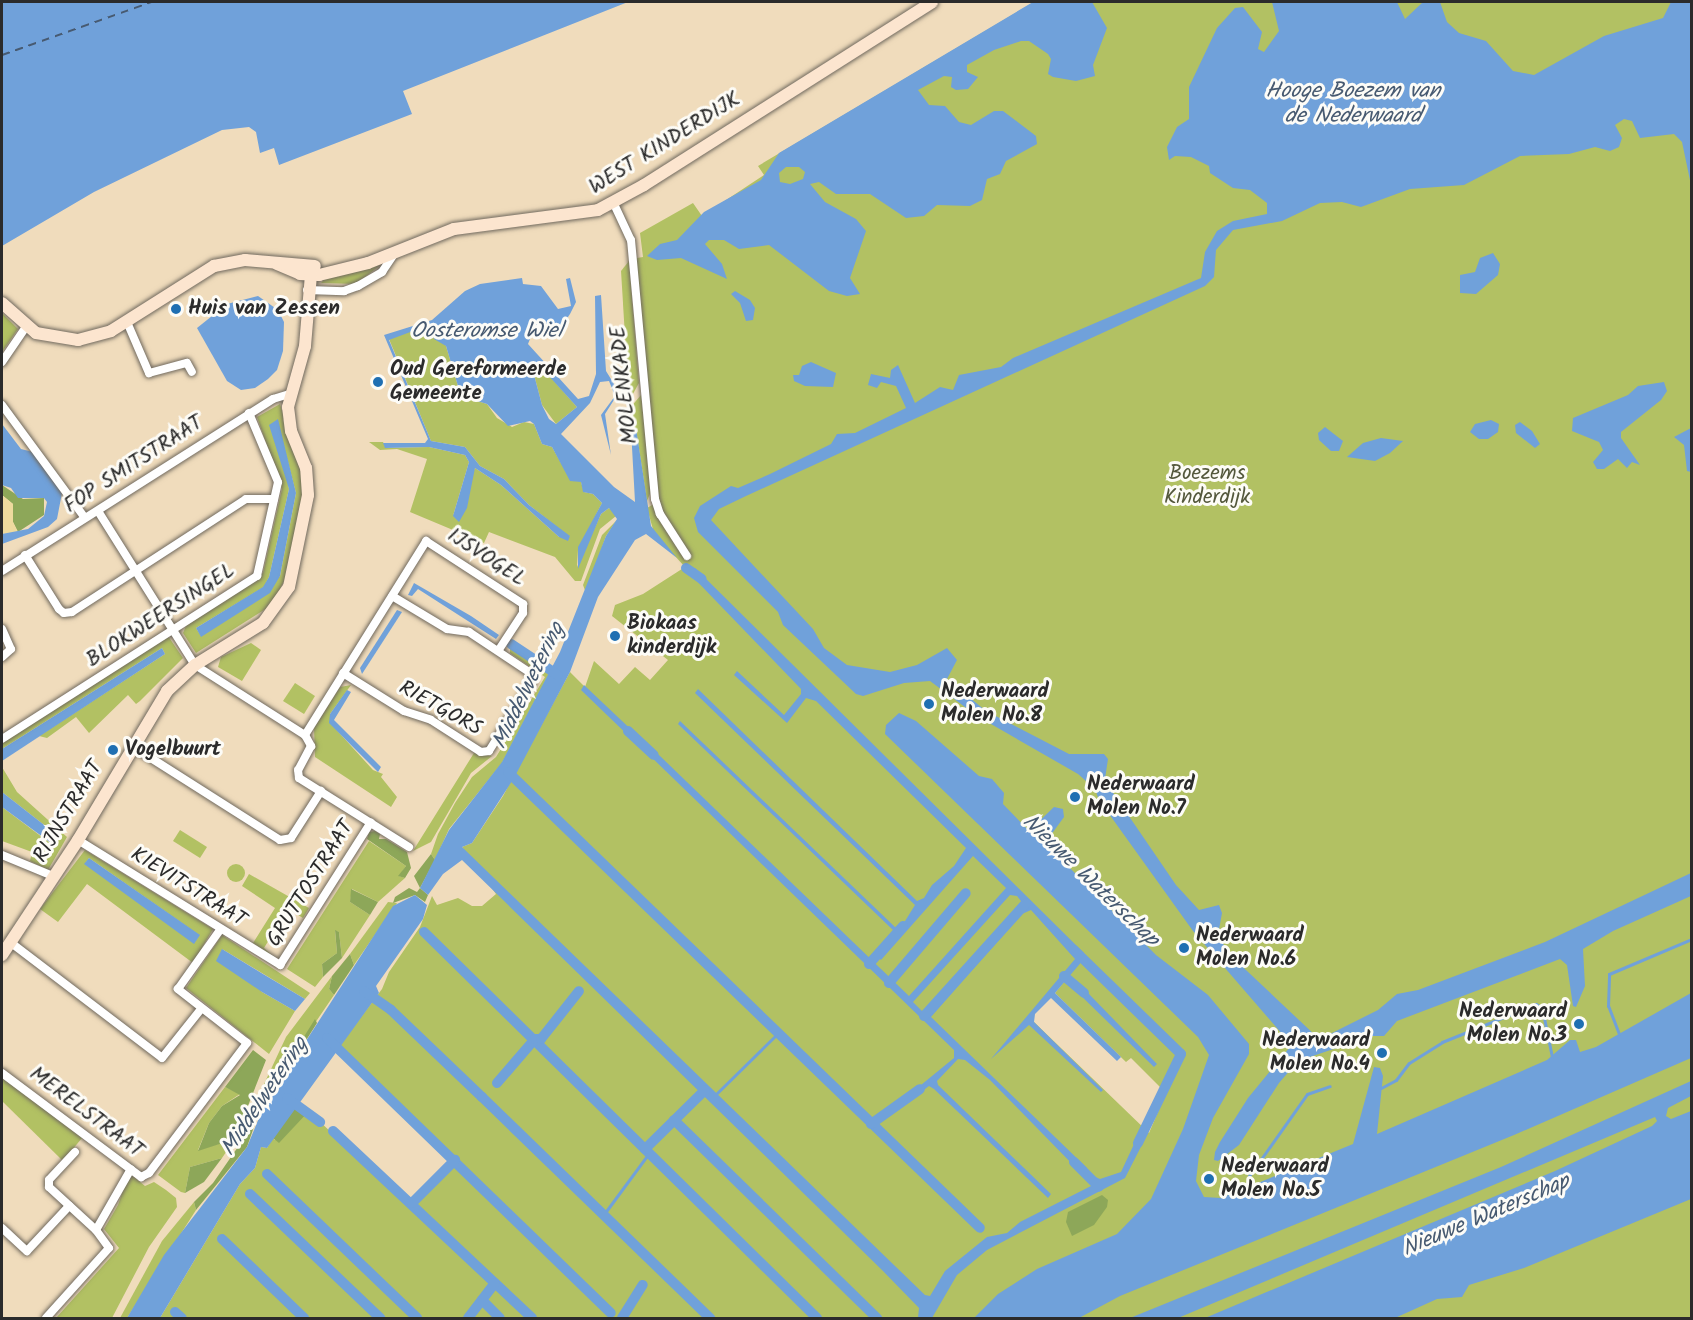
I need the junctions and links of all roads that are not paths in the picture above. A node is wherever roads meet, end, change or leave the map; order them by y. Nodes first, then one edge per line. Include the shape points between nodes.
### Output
1 (932, 2) edge
2 (614, 204) junction
3 (394, 254) junction
4 (308, 268) junction
5 (307, 290) junction
6 (2, 303) edge
7 (127, 322) junction
8 (26, 327) junction
9 (2, 362) edge
10 (192, 372) dead end
11 (289, 394) junction
12 (2, 405) edge
13 (249, 413) junction
14 (274, 499) junction
15 (98, 511) junction
16 (85, 518) junction
17 (25, 555) junction
18 (687, 556) dead end
19 (2, 571) edge
20 (137, 571) junction
21 (392, 596) junction
22 (2, 629) edge
23 (174, 630) junction
24 (498, 651) junction
25 (2, 657) edge
26 (195, 665) junction
27 (343, 673) junction
28 (305, 735) junction
29 (2, 739) edge
30 (132, 746) junction
31 (321, 791) junction
32 (371, 822) junction
33 (78, 840) junction
34 (409, 848) dead end
35 (2, 855) edge
36 (53, 876) junction
37 (220, 930) junction
38 (10, 942) junction
39 (2, 955) edge
40 (280, 965) joint
41 (201, 1009) junction
42 (2, 1073) edge
43 (75, 1152) dead end
44 (130, 1169) junction
45 (69, 1206) junction
46 (2, 1228) edge
47 (96, 1230) junction
48 (46, 1318) edge

1 - 2 street, WEST KINDERDIJK
2 - 3 street, WEST KINDERDIJK via 576,216 454,229
2 - 18 street, MOLENKADE via 631,240 656,499 660,514
3 - 4 street, WEST KINDERDIJK via 337,269
3 - 5 street, WEST KINDERDIJK via 382,272 358,286 344,291
4 - 5 street
4 - 7 street, WEST KINDERDIJK via 245,260 214,266
5 - 11 street via 304,346
6 - 8 street, WEST KINDERDIJK
7 - 8 street, WEST KINDERDIJK via 98,336 71,340 48,338
7 - 10 street via 149,373 187,363
8 - 9 street
11 - 13 street, FOP SMITSTRAAT
11 - 26 street, RIJNSTRAAT via 291,431 308,482 294,573 282,601 263,623
12 - 16 street
13 - 14 street, BLOKWEERSINGEL via 278,482
13 - 15 street, FOP SMITSTRAAT
14 - 20 street via 246,499
14 - 23 street, BLOKWEERSINGEL via 256,576
15 - 16 street, FOP SMITSTRAAT
15 - 20 street
16 - 17 street, FOP SMITSTRAAT
17 - 19 street, FOP SMITSTRAAT
17 - 20 street via 64,613
20 - 23 street
21 - 24 street, RIETGORS via 447,630 469,632
21 - 24 street, IJSVOGEL via 426,541 523,604 523,613
21 - 27 street
22 - 25 street via 11,649
23 - 26 street
23 - 29 street, BLOKWEERSINGEL
24 - 27 street, RIETGORS via 534,678 485,753 431,720 404,711
26 - 28 street
26 - 30 street, RIJNSTRAAT via 167,691
27 - 28 street
28 - 31 street via 310,750 297,774
30 - 31 street via 280,840 291,837
30 - 33 street, RIJNSTRAAT
31 - 32 street
32 - 34 street
32 - 40 street, GRUTTOSTRAAT
33 - 36 street, RIJNSTRAAT
33 - 37 street, KIEVITSTRAAT
35 - 36 street
36 - 38 street, RIJNSTRAAT
37 - 40 street, KIEVITSTRAAT
37 - 41 street via 178,989
38 - 39 street, RIJNSTRAAT
38 - 41 street via 162,1058
41 - 44 street, MERELSTRAAT via 248,1043 149,1173 141,1177
42 - 44 street, MERELSTRAAT
43 - 45 street via 49,1180 49,1187
44 - 47 street
45 - 46 street via 27,1251
45 - 47 street
47 - 48 street via 109,1248

